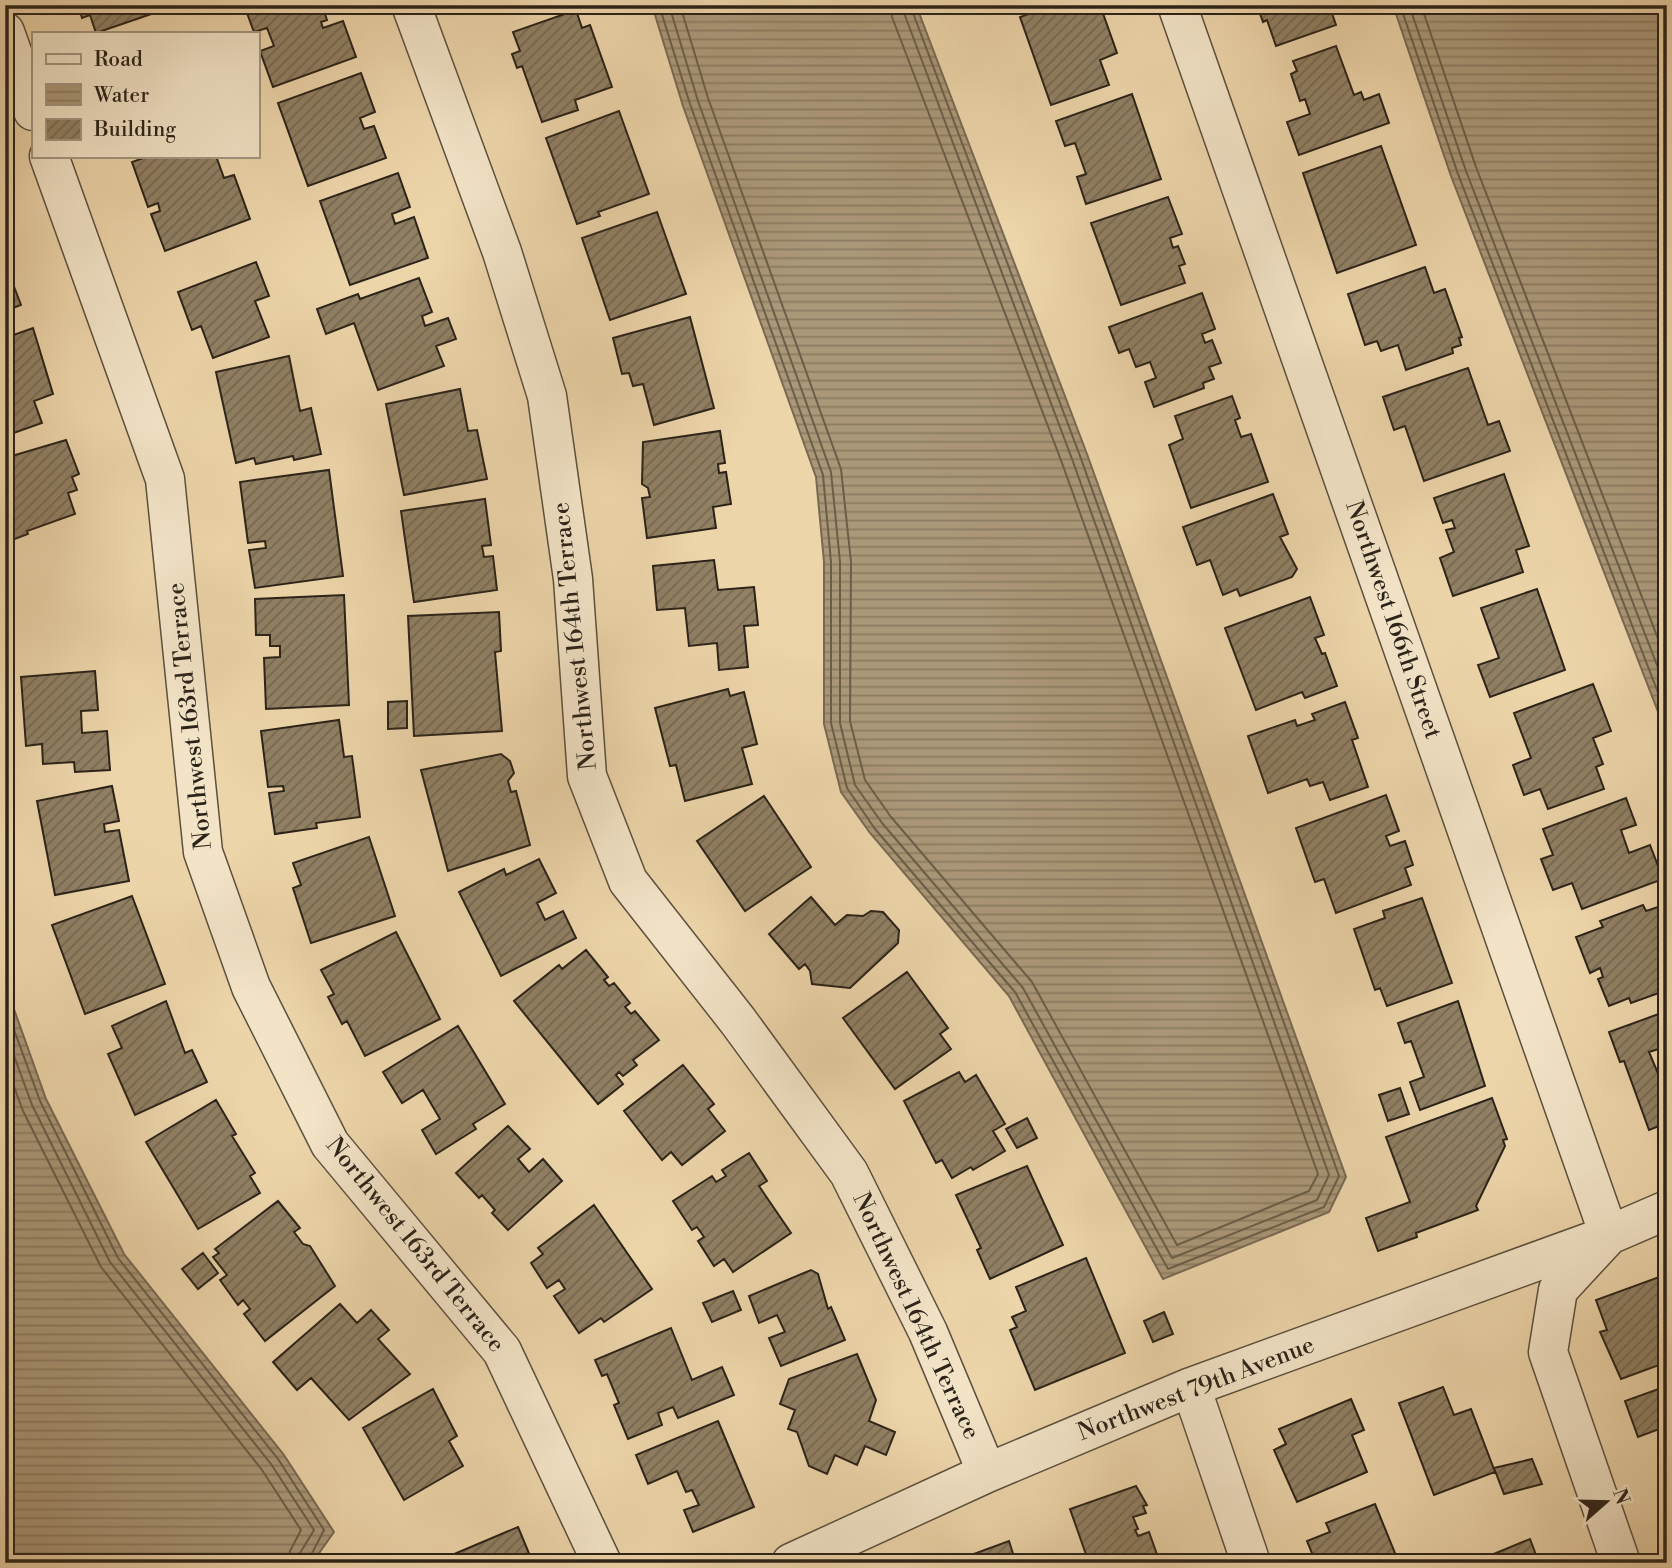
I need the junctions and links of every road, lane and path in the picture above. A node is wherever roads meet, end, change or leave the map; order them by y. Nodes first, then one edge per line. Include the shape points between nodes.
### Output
1 (411, 5) edge
2 (1177, 5) edge
3 (5, 32) edge
4 (32, 108) edge
5 (50, 158) edge
6 (1667, 1210) edge
7 (1609, 1235) junction
8 (1191, 1387) junction
9 (987, 1473) junction
10 (602, 1563) edge
11 (791, 1563) edge
12 (1251, 1563) edge
13 (1621, 1563) edge

1 - 9 street, Northwest 164th Terrace via 502,253 547,396 573,579 587,776 628,881 849,1173 929,1332
2 - 7 street, Northwest 166th Street
3 - 4 street
5 - 10 street, Northwest 163rd Terrace via 165,480 203,852 251,987 330,1144 502,1351
6 - 7 street, Northwest 79th Avenue
7 - 8 street, Northwest 79th Avenue
7 - 13 street, Northwest 79th Avenue via 1558,1290 1548,1352
8 - 9 street, Northwest 79th Avenue
8 - 12 street
9 - 11 street, Northwest 79th Avenue

